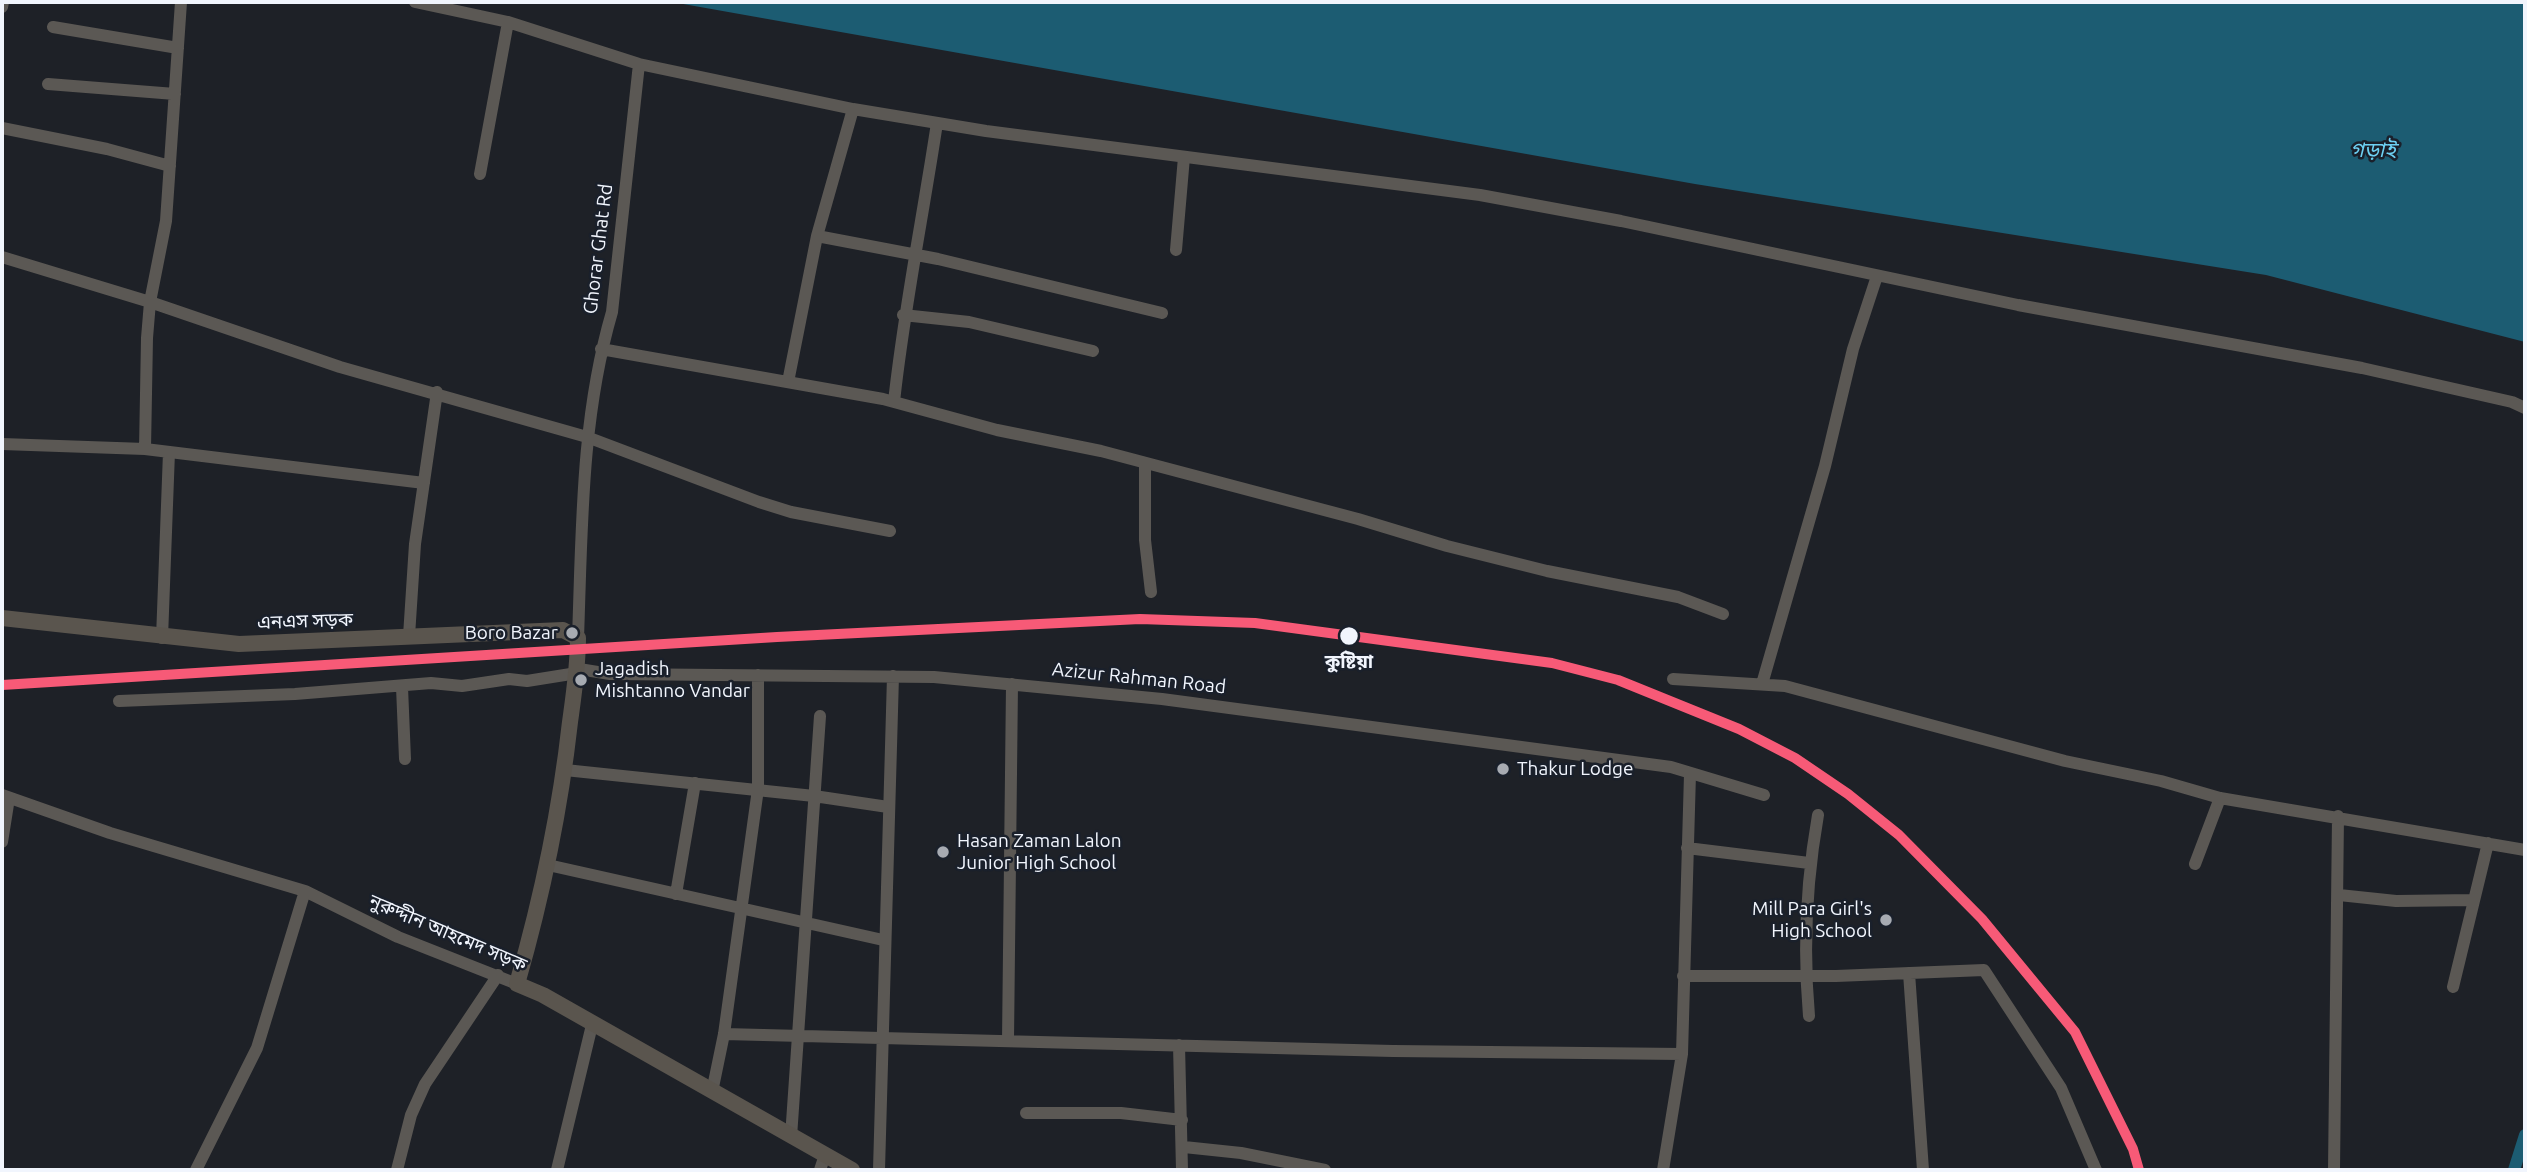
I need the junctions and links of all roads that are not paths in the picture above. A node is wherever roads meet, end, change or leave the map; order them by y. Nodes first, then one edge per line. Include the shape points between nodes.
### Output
1 (3, 2) edge
2 (181, 2) edge
3 (415, 2) edge
4 (2, 7) edge
5 (508, 22) junction
6 (53, 27) dead end
7 (178, 48) junction
8 (639, 64) junction
9 (48, 84) dead end
10 (175, 94) junction
11 (853, 109) junction
12 (937, 123) junction
13 (2, 128) edge
14 (1184, 157) junction
15 (170, 166) junction
16 (480, 174) dead end
17 (817, 236) junction
18 (1176, 250) dead end
19 (917, 255) junction
20 (2, 257) edge
21 (1877, 276) junction
22 (150, 302) junction
23 (1162, 313) dead end
24 (903, 316) junction
25 (601, 349) junction
26 (1093, 351) dead end
27 (788, 383) junction
28 (437, 392) junction
29 (894, 402) junction
30 (2525, 408) edge
31 (587, 437) junction
32 (2, 444) edge
33 (145, 449) junction
34 (169, 452) junction
35 (1145, 464) junction
36 (424, 483) junction
37 (890, 531) dead end
38 (1152, 592) dead end
39 (1723, 614) dead end
40 (2, 618) edge
41 (409, 636) junction
42 (162, 638) junction
43 (578, 638) junction
44 (578, 671) junction
45 (758, 675) junction
46 (893, 676) junction
47 (1673, 680) dead end
48 (1012, 684) junction
49 (1762, 684) junction
50 (402, 687) junction
51 (118, 701) dead end
52 (820, 716) dead end
53 (405, 759) dead end
54 (565, 770) junction
55 (1690, 774) junction
56 (695, 783) junction
57 (758, 789) junction
58 (1764, 795) dead end
59 (814, 796) junction
60 (5, 797) edge
61 (2220, 798) junction
62 (888, 807) junction
63 (1818, 815) dead end
64 (2338, 816) junction
65 (2, 842) edge
66 (2488, 843) junction
67 (1687, 848) junction
68 (2525, 850) edge
69 (1809, 863) junction
70 (2195, 864) dead end
71 (548, 865) junction
72 (305, 891) junction
73 (676, 894) junction
74 (2339, 895) junction
75 (2474, 900) junction
76 (740, 910) junction
77 (806, 924) junction
78 (883, 940) junction
79 (1909, 973) junction
80 (498, 975) junction
81 (1805, 975) junction
82 (1684, 976) junction
83 (517, 984) junction
84 (2453, 987) dead end
85 (1809, 1016) dead end
86 (592, 1025) junction
87 (724, 1034) junction
88 (798, 1035) junction
89 (880, 1036) junction
90 (1008, 1040) junction
91 (1179, 1045) junction
92 (1682, 1054) junction
93 (712, 1092) junction
94 (1026, 1113) dead end
95 (1182, 1120) junction
96 (791, 1137) junction
97 (1184, 1147) junction
98 (823, 1162) edge
99 (196, 1170) edge
100 (397, 1170) edge
101 (557, 1170) edge
102 (852, 1170) edge
103 (878, 1170) edge
104 (1182, 1170) edge
105 (1325, 1170) edge
106 (1663, 1170) edge
107 (1923, 1170) edge
108 (2096, 1170) edge
109 (2334, 1170) edge

1 - 4 street
2 - 7 street
3 - 5 street
5 - 8 street
5 - 16 street
6 - 7 street
7 - 10 street
8 - 11 street
8 - 25 street, Ghorar Ghat Rd via 611,312
9 - 10 street
10 - 15 street
11 - 12 street
11 - 17 street
12 - 14 street
12 - 19 street
13 - 15 street
14 - 18 street
14 - 21 street via 1480,195
15 - 22 street via 166,221
17 - 19 street
17 - 27 street
19 - 23 street
19 - 24 street
20 - 22 street
21 - 30 street via 2362,368
21 - 49 street
22 - 28 street via 341,367
22 - 33 street
24 - 26 street via 969,322
24 - 29 street
25 - 27 street
25 - 31 street, Ghorar Ghat Rd
27 - 29 street
28 - 31 street
28 - 36 street
29 - 35 street
31 - 37 street via 791,512
31 - 43 street, Ghorar Ghat Rd
32 - 33 street
33 - 34 street
34 - 36 street
34 - 42 street
35 - 38 street
35 - 39 street via 1546,571 1678,597
36 - 41 street
40 - 42 main road, এনএস সড়ক
41 - 42 main road, এনএস সড়ক via 239,644
41 - 43 main road, এনএস সড়ক via 563,630
43 - 44 main road
44 - 45 street, Azizur Rahman Road
44 - 50 street, Azizur Rahman Road via 527,681
44 - 54 main road
45 - 46 street, Azizur Rahman Road
45 - 57 street
46 - 48 street, Azizur Rahman Road
46 - 62 street
47 - 49 street
48 - 55 street, Azizur Rahman Road via 1162,698 1450,736
48 - 90 street
49 - 61 street via 1785,686
50 - 51 street, Azizur Rahman Road
50 - 53 street
52 - 59 street
54 - 56 street
54 - 71 main road
55 - 58 street, Azizur Rahman Road
55 - 67 street
56 - 57 street
56 - 73 street
57 - 59 street
57 - 76 street
59 - 62 street
59 - 77 street
60 - 65 street
60 - 72 street, নুরুদ্দীন আহমেদ সড়ক
61 - 64 street
61 - 70 street
62 - 78 street
63 - 69 street
64 - 66 street
64 - 74 street
66 - 68 street
66 - 75 street
67 - 69 street
67 - 82 street
69 - 81 street
71 - 73 street
71 - 83 main road
72 - 80 street, নুরুদ্দীন আহমেদ সড়ক via 398,937
72 - 99 street via 257,1048
73 - 76 street
74 - 75 street via 2396,901
74 - 109 street
75 - 84 street
76 - 77 street
76 - 87 street
77 - 78 street
77 - 88 street
78 - 89 street
79 - 81 street
79 - 107 street
79 - 108 street via 1984,970 1989,974 2061,1088
80 - 83 street, নুরুদ্দীন আহমেদ সড়ক
80 - 100 street via 425,1084 411,1115
81 - 82 street
81 - 85 street
82 - 92 street
83 - 86 main road, নুরুদ্দীন আহমেদ সড়ক
86 - 93 main road, নুরুদ্দীন আহমেদ সড়ক
86 - 101 street
87 - 88 street
87 - 93 street
88 - 89 street
88 - 96 street
89 - 90 street
89 - 103 street
90 - 91 street
91 - 92 street
91 - 95 street
92 - 106 street
93 - 96 main road, নুরুদ্দীন আহমেদ সড়ক
94 - 95 street via 1121,1113
95 - 97 street
96 - 98 main road, নুরুদ্দীন আহমেদ সড়ক
97 - 104 street
97 - 105 street
98 - 102 main road, নুরুদ্দীন আহমেদ সড়ক

